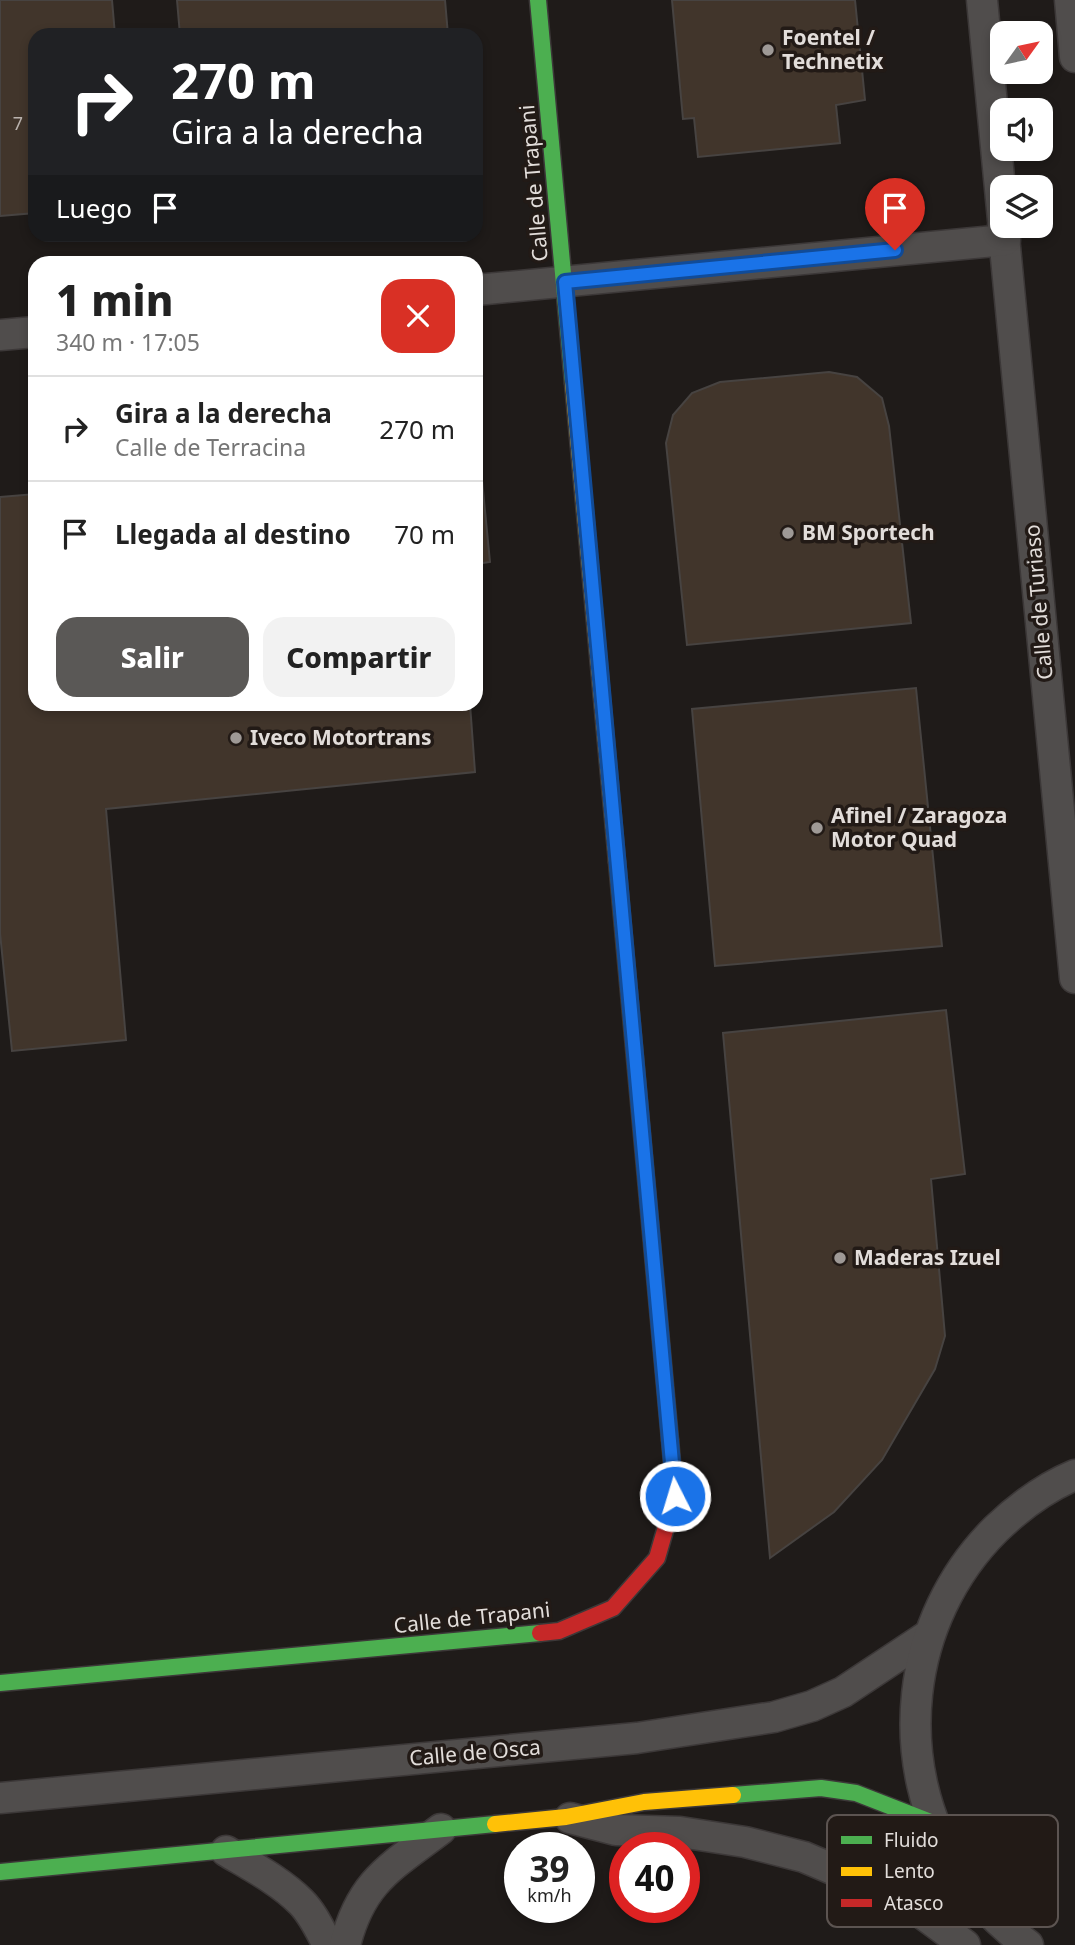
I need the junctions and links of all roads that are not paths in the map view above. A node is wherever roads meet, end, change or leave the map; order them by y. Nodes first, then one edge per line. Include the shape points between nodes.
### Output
1 (538, 0) edge
2 (982, 0) edge
3 (1070, 0) edge
4 (1075, 57) edge
5 (999, 175) edge
6 (990, 230) edge
7 (1005, 238) edge
8 (565, 282) junction
9 (483, 289) edge
10 (28, 333) edge
11 (0, 335) edge
12 (1075, 978) edge
13 (1073, 1474) edge
14 (929, 1635) junction
15 (0, 1683) edge
16 (0, 1798) edge
17 (912, 1815) edge
18 (931, 1815) edge
19 (566, 1817) junction
20 (441, 1829) junction
21 (226, 1851) junction
22 (827, 1867) edge
23 (0, 1872) edge
24 (941, 1927) edge
25 (1006, 1927) edge
26 (328, 1945) edge
27 (345, 1945) edge
28 (965, 1945) edge
29 (1028, 1945) edge

1 - 8 street, Calle de Trapani
2 - 5 street, Calle de Turiaso
3 - 4 street
6 - 8 street
7 - 12 street, Calle de Turiaso
8 - 9 street
8 - 15 street, Calle de Trapani via 675,1496 657,1558 613,1608 559,1631
10 - 11 street
13 - 14 street via 1027,1503 982,1543 943,1602
14 - 16 street, Calle de Osca via 843,1692 774,1717 637,1738
14 - 18 street via 919,1672 915,1736
17 - 19 street via 856,1793 821,1788 644,1802
19 - 20 street
19 - 22 street via 616,1830 680,1832 745,1842
20 - 21 street
20 - 27 street via 368,1889
21 - 23 street
21 - 26 street via 301,1902
24 - 28 street
25 - 29 street

